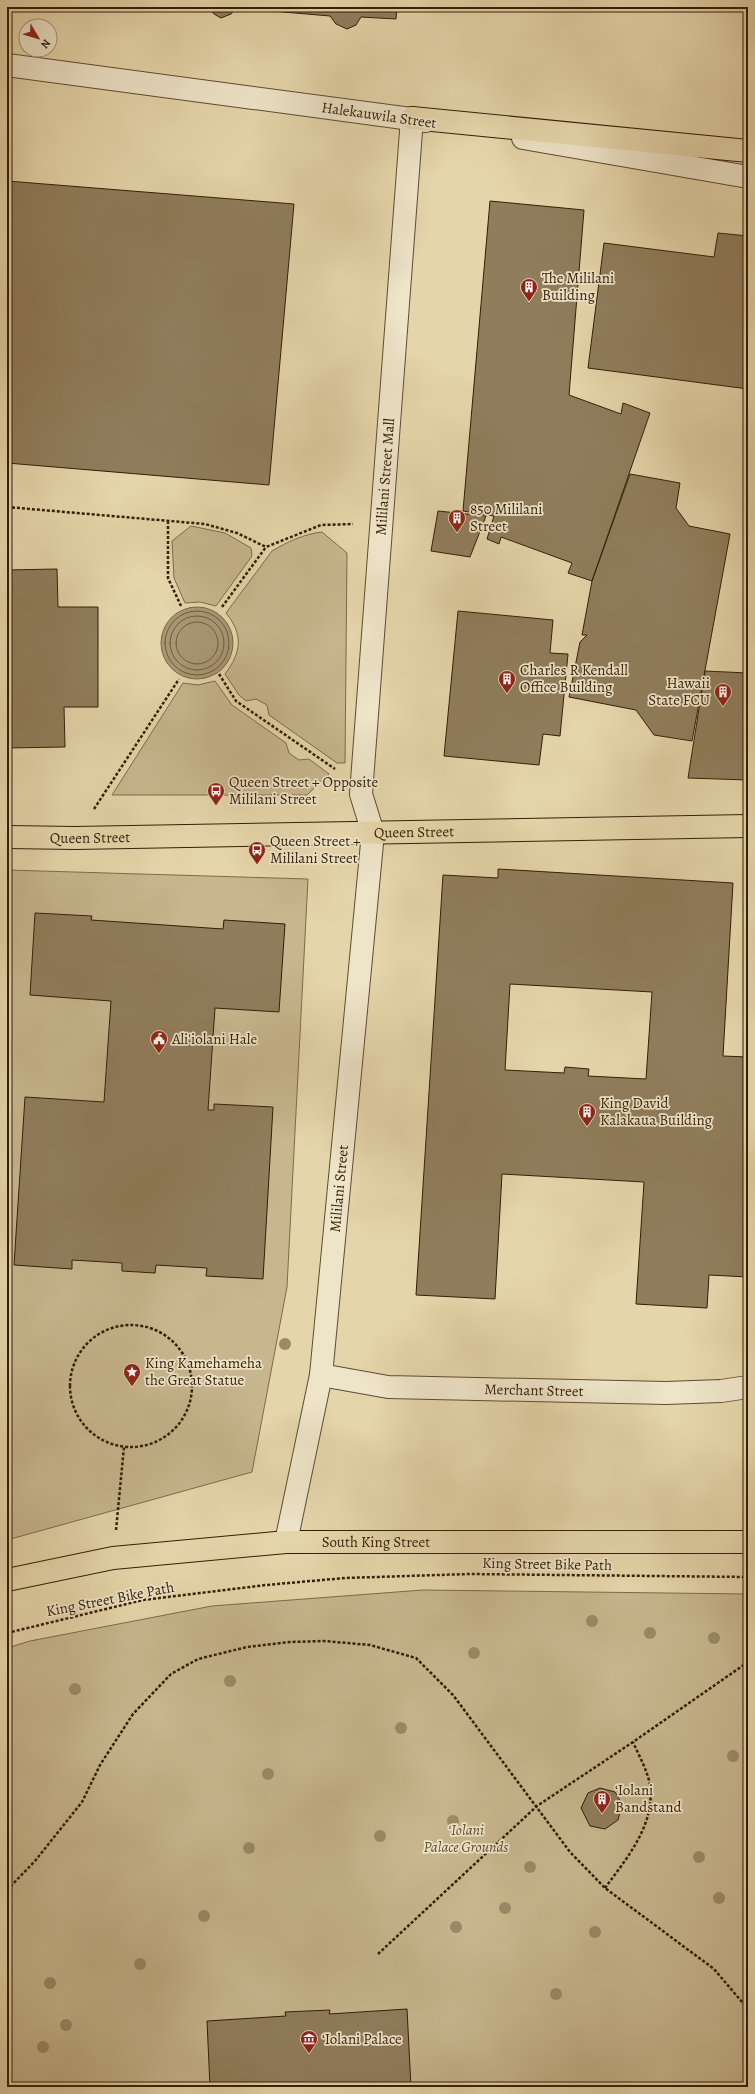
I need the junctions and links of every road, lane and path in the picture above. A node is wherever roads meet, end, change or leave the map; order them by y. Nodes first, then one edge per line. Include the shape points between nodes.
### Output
1 (7, 65) edge
2 (412, 118) junction
3 (748, 150) edge
4 (748, 177) edge
5 (7, 507) edge
6 (168, 521) junction
7 (381, 524) junction
8 (266, 546) junction
9 (181, 606) dead end
10 (222, 607) dead end
11 (219, 674) dead end
12 (179, 679) dead end
13 (361, 794) junction
14 (748, 826) edge
15 (373, 833) junction
16 (7, 837) edge
17 (75, 838) junction
18 (321, 1375) junction
19 (748, 1387) edge
20 (124, 1447) junction
21 (286, 1542) junction
22 (748, 1542) edge
23 (113, 1558) junction
24 (748, 1578) edge
25 (7, 1580) edge
26 (7, 1633) edge
27 (748, 1662) edge
28 (633, 1742) junction
29 (537, 1806) junction
30 (605, 1888) junction
31 (7, 1890) edge
32 (378, 1954) dead end
33 (748, 2009) edge

1 - 2 street, Halekauwila Street
2 - 3 main road
2 - 4 street, Halekauwila Street
2 - 7 street, Mililani Street Mall
5 - 6 path
6 - 8 path via 206,524 237,533
6 - 9 path via 168,578
7 - 8 path via 321,525
7 - 13 street, Mililani Street Mall
8 - 10 path
11 - 13 path via 236,701 336,770
12 - 17 path
13 - 15 street, Mililani Street Mall
14 - 15 main road, Queen Street
15 - 17 main road, Queen Street
15 - 18 street, Mililani Street
16 - 17 main road, Queen Street
18 - 19 street, Merchant Street via 388,1387 666,1393 721,1391
18 - 21 street, Mililani Street
20 - 20 path via 104,1441 87,1429 75,1411 71,1398 71,1376 78,1356 91,1340 114,1327 141,1325 161,1332 178,1346 189,1364 192,1377 191,1398 183,1418 169,1434 146,1446
20 - 23 path
21 - 22 main road, South King Street
21 - 23 main road, South King Street
23 - 25 main road, South King Street
24 - 26 path, King Street Bike Path via 469,1574 345,1578 143,1600
27 - 28 path
28 - 29 path
28 - 30 path via 650,1785 650,1809 635,1845
29 - 30 path via 570,1852
29 - 31 path via 453,1694 416,1658 370,1645 324,1641 247,1647 198,1659 171,1674 133,1714 100,1765 82,1802 35,1861
29 - 32 path
30 - 33 path via 714,1969

